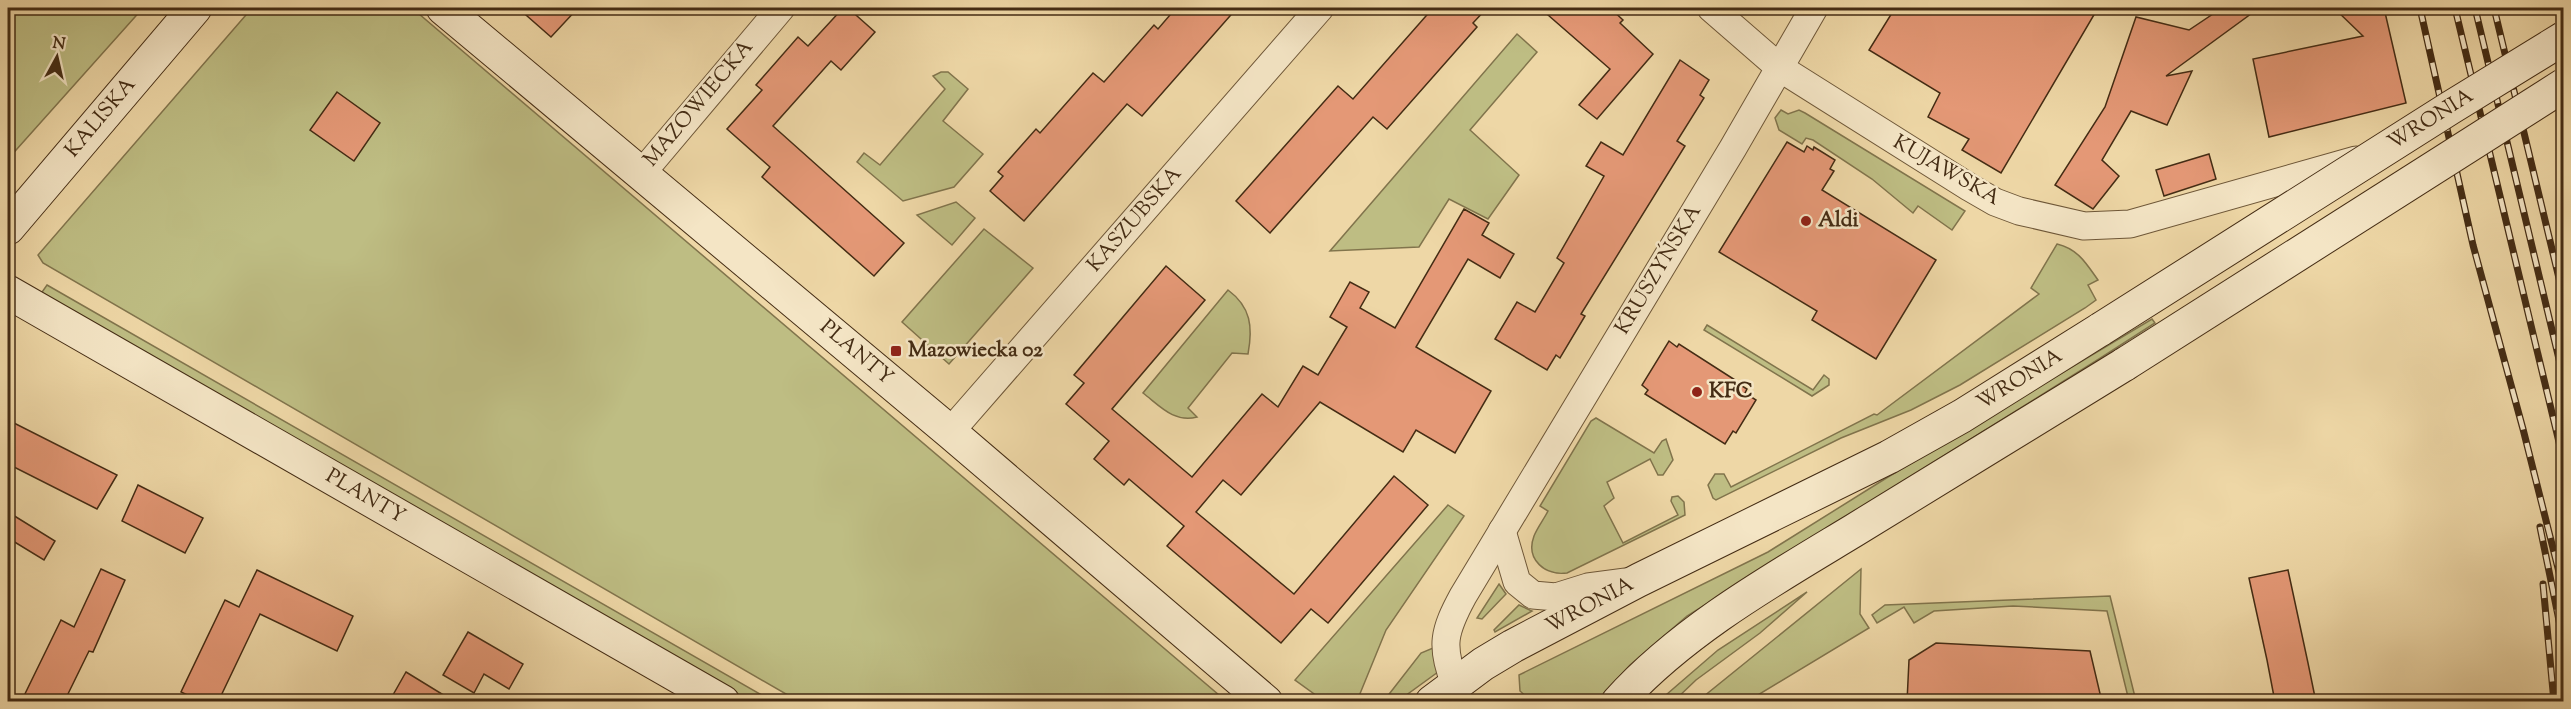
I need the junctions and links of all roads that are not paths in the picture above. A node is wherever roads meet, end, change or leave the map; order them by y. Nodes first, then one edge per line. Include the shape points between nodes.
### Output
1 (195, 8) edge
2 (443, 8) edge
3 (781, 8) edge
4 (1320, 8) edge
5 (1711, 8) edge
6 (1814, 8) edge
7 (2564, 38) edge
8 (1780, 68) junction
9 (2564, 85) edge
10 (2426, 141) dead end
11 (641, 174) junction
12 (8, 228) edge
13 (8, 292) edge
14 (950, 432) junction
15 (1502, 531) junction
16 (1639, 580) junction
17 (1454, 696) edge
18 (723, 702) edge
19 (1266, 702) edge
20 (1618, 702) edge

1 - 12 main road, KALISKA
2 - 11 main road, PLANTY
3 - 11 street, MAZOWIECKA
4 - 14 street, KASZUBSKA
5 - 8 street, KUJAWSKA
6 - 8 street, KRUSZYŃSKA
7 - 16 main road, WRONIA, bridge via 1962,416 1889,457
8 - 10 street, KUJAWSKA via 1995,202 2084,226 2130,224
8 - 15 street, KRUSZYŃSKA
9 - 20 main road, WRONIA, bridge via 2125,364 1789,570 1705,626 1648,671
11 - 14 main road, PLANTY
13 - 18 main road, PLANTY
14 - 19 main road, PLANTY
15 - 16 street via 1517,582 1533,595 1556,597 1588,587
15 - 17 street, KRUSZYŃSKA via 1463,596 1444,639
16 - 17 main road, WRONIA via 1513,646

